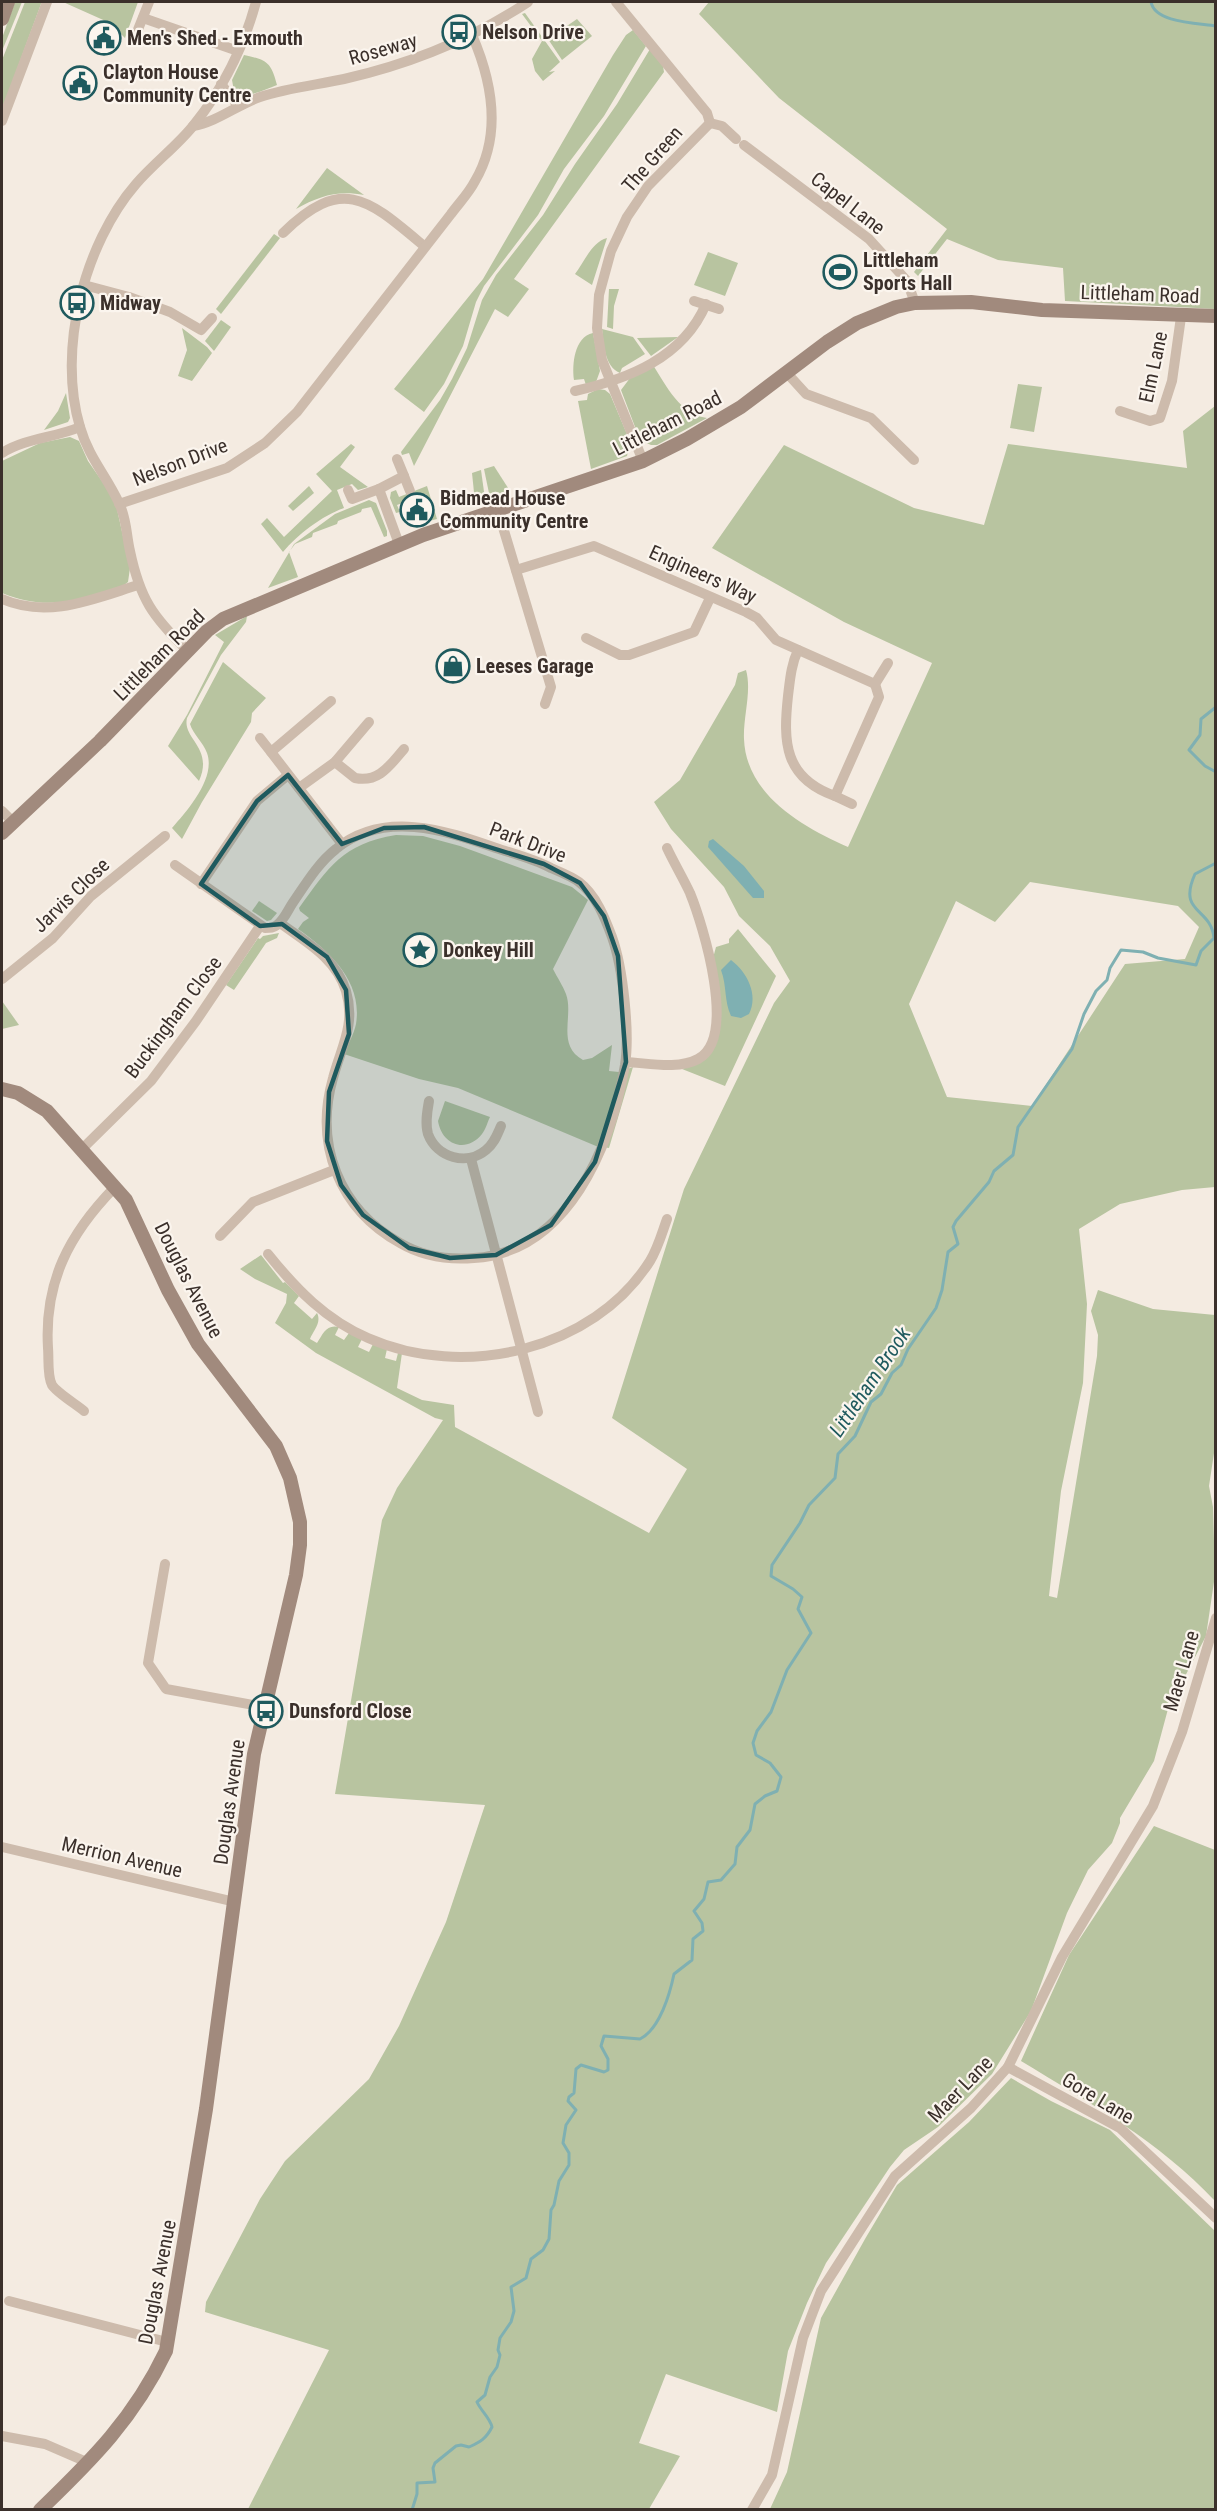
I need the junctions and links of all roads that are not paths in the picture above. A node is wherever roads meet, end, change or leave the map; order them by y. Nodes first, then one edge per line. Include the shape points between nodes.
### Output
1 (8, 2) edge
2 (47, 2) edge
3 (149, 2) edge
4 (256, 2) edge
5 (528, 2) edge
6 (616, 2) edge
7 (143, 18) junction
8 (2, 19) edge
9 (472, 34) junction
10 (133, 42) dead end
11 (238, 51) junction
12 (221, 84) junction
13 (238, 105) junction
14 (2, 121) edge
15 (710, 123) junction
16 (193, 126) junction
17 (283, 233) dead end
18 (424, 246) junction
19 (84, 285) junction
20 (694, 301) dead end
21 (915, 303) junction
22 (706, 304) junction
23 (719, 309) dead end
24 (1215, 316) edge
25 (1181, 317) junction
26 (212, 318) dead end
27 (786, 372) junction
28 (611, 383) junction
29 (575, 391) dead end
30 (1120, 411) dead end
31 (80, 427) junction
32 (2, 453) edge
33 (397, 459) dead end
34 (914, 460) dead end
35 (644, 461) junction
36 (404, 476) junction
37 (379, 489) junction
38 (348, 490) dead end
39 (410, 491) dead end
40 (120, 504) junction
41 (495, 509) junction
42 (399, 544) junction
43 (516, 570) junction
44 (138, 585) junction
45 (710, 598) junction
46 (2, 599) edge
47 (586, 638) dead end
48 (187, 650) junction
49 (798, 650) junction
50 (888, 663) dead end
51 (875, 684) junction
52 (332, 701) dead end
53 (545, 704) dead end
54 (369, 722) dead end
55 (260, 738) dead end
56 (404, 748) dead end
57 (271, 752) junction
58 (335, 762) junction
59 (288, 776) junction
60 (299, 788) junction
61 (835, 796) junction
62 (852, 804) dead end
63 (2, 811) edge
64 (12, 822) junction
65 (2, 833) edge
66 (165, 836) dead end
67 (342, 844) junction
68 (667, 848) dead end
69 (175, 865) dead end
70 (201, 884) junction
71 (280, 923) junction
72 (260, 926) junction
73 (2, 979) edge
74 (626, 1062) junction
75 (2, 1089) edge
76 (429, 1101) dead end
77 (501, 1126) dead end
78 (82, 1149) junction
79 (471, 1159) junction
80 (334, 1170) junction
81 (115, 1187) junction
82 (667, 1219) dead end
83 (220, 1236) dead end
84 (268, 1254) dead end
85 (496, 1255) junction
86 (522, 1350) junction
87 (84, 1411) dead end
88 (538, 1412) dead end
89 (165, 1564) dead end
90 (1215, 1618) edge
91 (264, 1707) junction
92 (2, 1847) edge
93 (235, 1902) junction
94 (1008, 2067) junction
95 (1215, 2218) edge
96 (9, 2301) dead end
97 (167, 2342) junction
98 (2, 2436) edge
99 (89, 2463) junction
100 (40, 2510) edge
101 (752, 2510) edge

1 - 8 street
2 - 14 street
3 - 7 street
4 - 11 street
5 - 9 street, Roseway
6 - 15 street, Capel Lane via 707,112
7 - 10 street
7 - 11 street
9 - 13 street, Roseway via 413,60
9 - 18 street, Nelson Drive via 490,85 486,158 475,181
11 - 12 street
12 - 13 street
12 - 16 street
13 - 16 street, Roseway via 205,124
15 - 21 street, Capel Lane via 722,126 869,239 907,281
15 - 28 street, The Green via 648,186 611,251 599,295 597,328 602,360
16 - 19 street via 123,200
17 - 18 street via 307,210 325,201 358,200 389,216
18 - 40 street, Nelson Drive via 329,373 265,443 227,468
19 - 26 street via 170,312 201,330
19 - 31 street via 76,319 72,375
20 - 22 street
21 - 25 street, Littleham Road via 971,302
21 - 27 street, Littleham Road via 857,323
22 - 23 street
22 - 28 street via 698,323 675,349
24 - 25 street, Littleham Road
25 - 30 street, Elm Lane via 1172,381 1160,418 1150,421
27 - 34 street via 806,394 871,418
27 - 35 street, Littleham Road via 741,407
28 - 29 street
28 - 35 street, The Green
31 - 32 street via 30,440
31 - 40 street via 90,455
33 - 36 street
35 - 41 street, Littleham Road
36 - 37 street
36 - 39 street
37 - 38 street via 352,499
37 - 42 street
40 - 44 street
41 - 42 street, Littleham Road
41 - 43 street
42 - 48 street, Littleham Road via 223,619
43 - 45 street, Engineers Way via 594,546
43 - 53 street via 551,687
44 - 46 street via 63,608 34,608
44 - 48 street via 151,612
45 - 47 street via 694,632 629,656
45 - 49 street, Engineers Way via 757,618 773,638
48 - 64 street, Littleham Road via 100,741
49 - 51 street, Engineers Way
49 - 61 street via 793,661 785,727 787,748 804,777
50 - 51 street
51 - 61 street via 879,697
52 - 57 street
54 - 58 street
55 - 57 street
56 - 58 street via 382,774 368,778 355,778
57 - 59 street
58 - 60 street
59 - 60 street
59 - 70 street via 257,801
60 - 67 street
61 - 62 street
63 - 64 street
64 - 65 street, Littleham Road
66 - 73 street, Jarvis Close via 99,889 53,938
67 - 71 street, Park Drive via 326,858
67 - 74 street, Park Drive via 384,828 424,827 544,864 580,883 604,916 618,956 625,997
68 - 74 street via 689,892 708,945 716,1027 707,1052 684,1065
69 - 70 street
70 - 72 street
71 - 72 street via 271,928
71 - 80 street, Park Drive via 327,957 346,990 349,1034 329,1092 326,1115
72 - 78 street, Buckingham Close via 151,1081
74 - 85 street, Park Drive via 599,1151 566,1210 529,1241
75 - 78 street, Douglas Avenue via 18,1093 47,1111
76 - 79 street via 427,1129 432,1142 448,1156
77 - 79 street via 488,1149
78 - 81 street, Douglas Avenue
79 - 85 street
80 - 83 street via 253,1202
80 - 85 street, Park Drive via 363,1215 403,1245 450,1258
81 - 87 street via 63,1256 53,1284 47,1327 52,1385
81 - 91 street, Douglas Avenue via 131,1208 168,1290 198,1344 276,1446 296,1500 300,1533 297,1569
82 - 86 street via 651,1261 621,1296 586,1322
84 - 86 street via 303,1295 328,1316 370,1339 412,1352 451,1357
85 - 86 street
86 - 88 street
89 - 91 street via 148,1663 166,1689
90 - 94 street, Maer Lane via 1182,1732 1153,1806 1062,1957
91 - 93 street, Douglas Avenue
92 - 93 street, Merrion Avenue
93 - 97 street, Douglas Avenue
94 - 95 street, Gore Lane via 1120,2128
94 - 101 street, Maer Lane via 970,2108 895,2176 821,2291 803,2338 772,2475
96 - 97 street
97 - 99 street, Douglas Avenue via 151,2381 132,2411
98 - 99 street via 45,2444
99 - 100 street, Douglas Avenue

